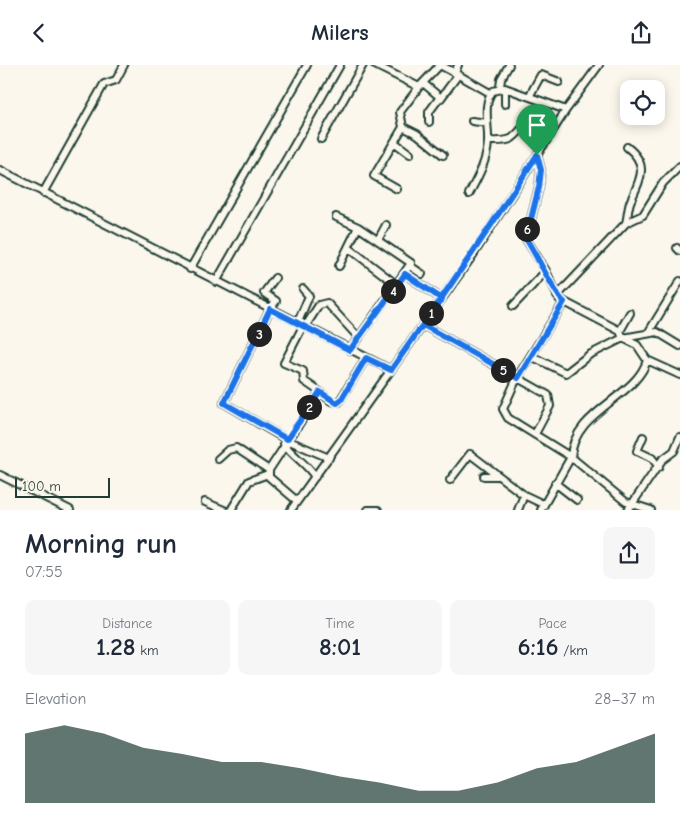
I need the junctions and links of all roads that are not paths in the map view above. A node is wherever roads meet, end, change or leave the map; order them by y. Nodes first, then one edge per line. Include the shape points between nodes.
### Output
1 (124, 65) edge
2 (307, 65) edge
3 (340, 65) edge
4 (363, 65) edge
5 (375, 65) edge
6 (440, 65) edge
7 (458, 65) edge
8 (509, 65) edge
9 (599, 65) edge
10 (456, 74) junction
11 (559, 82) dead end
12 (421, 85) junction
13 (503, 88) junction
14 (490, 93) junction
15 (530, 95) junction
16 (440, 97) junction
17 (505, 104) dead end
18 (566, 110) junction
19 (472, 121) dead end
20 (429, 122) dead end
21 (487, 123) junction
22 (403, 127) junction
23 (551, 134) junction
24 (321, 139) dead end
25 (488, 141) junction
26 (394, 142) junction
27 (627, 147) dead end
28 (410, 154) dead end
29 (443, 155) dead end
30 (537, 155) junction
31 (679, 167) edge
32 (0, 170) edge
33 (397, 189) dead end
34 (44, 193) junction
35 (469, 194) dead end
36 (336, 217) dead end
37 (626, 223) junction
38 (386, 225) dead end
39 (358, 227) junction
40 (378, 240) junction
41 (349, 248) junction
42 (410, 266) junction
43 (339, 267) dead end
44 (190, 269) junction
45 (546, 271) junction
46 (405, 274) junction
47 (422, 275) dead end
48 (275, 278) dead end
49 (680, 281) edge
50 (216, 282) junction
51 (397, 285) junction
52 (303, 289) dead end
53 (557, 295) junction
54 (442, 299) junction
55 (564, 302) junction
56 (512, 306) dead end
57 (270, 309) junction
58 (630, 313) dead end
59 (302, 325) junction
60 (426, 327) junction
61 (620, 331) junction
62 (648, 333) junction
63 (359, 337) junction
64 (623, 338) junction
65 (680, 346) edge
66 (350, 350) junction
67 (530, 356) junction
68 (366, 358) junction
69 (646, 360) junction
70 (391, 370) junction
71 (680, 375) edge
72 (518, 378) junction
73 (320, 392) junction
74 (535, 434) junction
75 (643, 437) dead end
76 (680, 438) edge
77 (286, 442) junction
78 (571, 457) junction
79 (329, 458) junction
80 (218, 459) dead end
81 (659, 467) junction
82 (268, 472) junction
83 (0, 475) edge
84 (484, 476) dead end
85 (315, 477) junction
86 (498, 477) junction
87 (450, 480) dead end
88 (555, 483) junction
89 (524, 495) junction
90 (576, 500) dead end
91 (297, 501) junction
92 (205, 502) dead end
93 (542, 507) edge
94 (630, 507) edge
95 (70, 510) edge
96 (224, 510) edge
97 (231, 510) edge
98 (291, 510) edge
99 (368, 510) edge
100 (378, 510) edge
101 (518, 510) edge
102 (650, 510) edge

1 - 34 street via 116,79 104,84
2 - 44 street
3 - 50 street
4 - 24 street
5 - 12 street
6 - 10 street
6 - 12 street
7 - 10 street
8 - 13 street via 501,79
9 - 18 street
10 - 14 street
10 - 16 street
11 - 15 street via 541,75
12 - 16 street
12 - 22 street via 400,112
13 - 14 street
13 - 15 street
13 - 17 street
14 - 21 street
15 - 18 street
16 - 20 street via 428,112
18 - 23 street
19 - 21 street
21 - 25 street
22 - 26 street
22 - 29 street
23 - 25 street via 528,121 509,142
23 - 30 street
25 - 35 street via 483,168
26 - 28 street
26 - 33 street via 374,176
27 - 37 street via 638,157 641,174
30 - 45 street via 540,180 526,235
30 - 54 street
31 - 37 street via 662,183 643,215
32 - 34 street
34 - 44 street
36 - 39 street
37 - 53 street
38 - 40 street
39 - 40 street
39 - 41 street
40 - 42 street via 410,261
41 - 43 street
41 - 51 street
42 - 46 street
42 - 47 street
44 - 50 street
45 - 53 street
45 - 56 street
46 - 51 street
46 - 54 street
48 - 57 street via 264,291 276,301
49 - 62 street
50 - 57 street
51 - 63 street
52 - 59 street via 309,297
53 - 55 street
54 - 60 street
55 - 61 street
55 - 67 street
57 - 59 street
57 - 77 street via 224,403
58 - 61 street
59 - 63 street via 319,305 327,303
59 - 66 street
59 - 73 street via 284,363 304,371 304,381
60 - 70 street
60 - 72 street
61 - 64 street
62 - 64 street
62 - 65 street via 657,332
63 - 66 street
64 - 67 street via 589,355 566,373
64 - 69 street via 637,345
66 - 68 street
67 - 72 street
68 - 70 street
68 - 73 street via 339,402 331,401
69 - 71 street
69 - 78 street via 636,378 590,418 572,447
70 - 79 street
72 - 74 street via 503,413
72 - 74 street via 550,396 550,406
73 - 77 street
74 - 78 street
75 - 81 street via 637,451 652,458
76 - 81 street via 674,451 662,460
77 - 79 street
77 - 82 street
77 - 85 street via 292,455 307,465
78 - 88 street
78 - 94 street
79 - 85 street
80 - 82 street via 228,449 236,448
81 - 94 street
82 - 91 street
82 - 97 street via 249,481
83 - 95 street
84 - 86 street
85 - 91 street
86 - 87 street via 470,454
86 - 89 street
88 - 90 street
88 - 93 street
89 - 93 street
89 - 101 street
91 - 98 street
92 - 96 street
94 - 102 street
99 - 100 street

